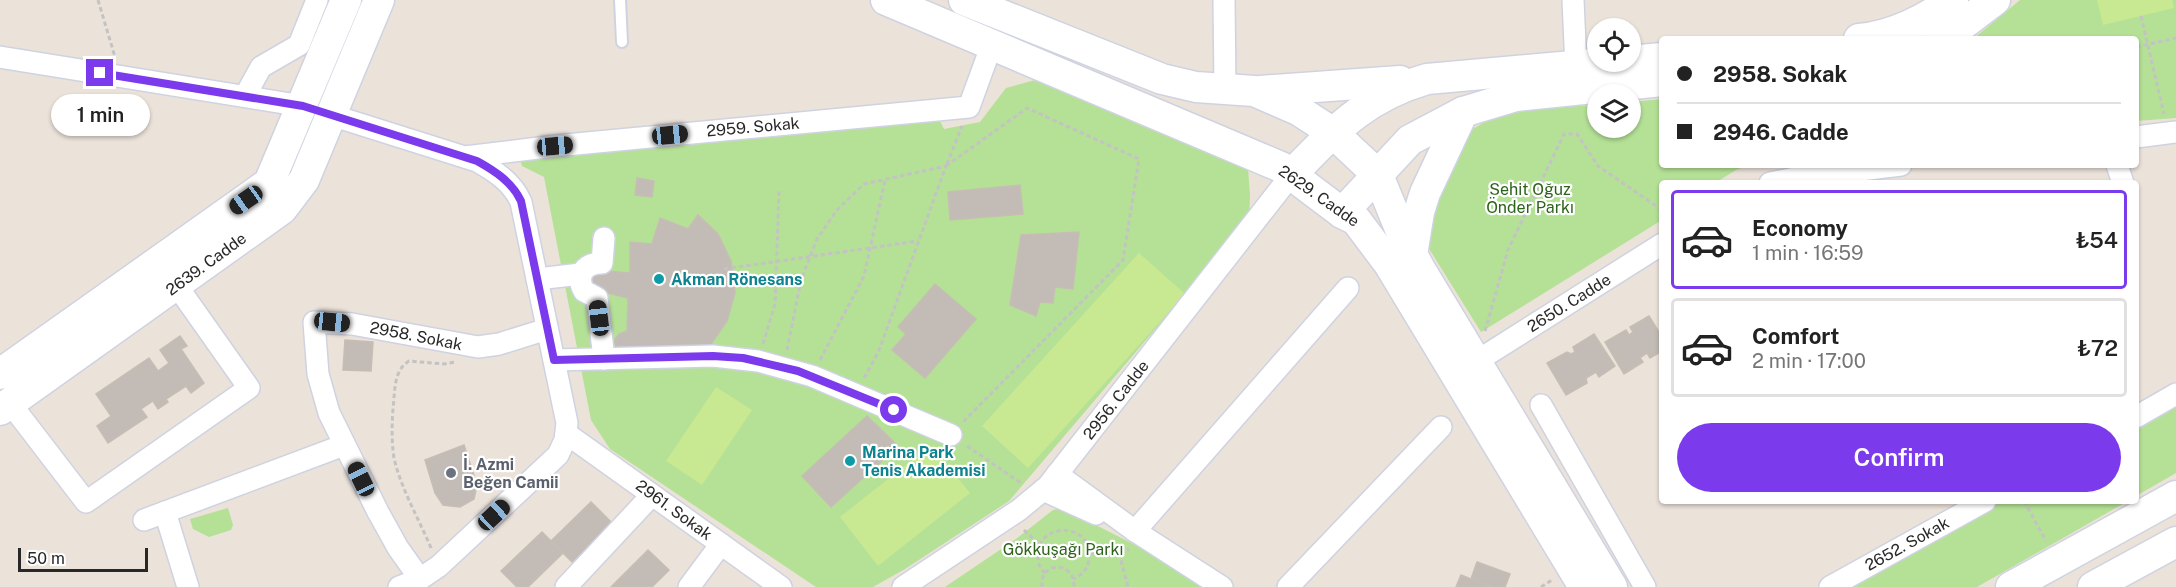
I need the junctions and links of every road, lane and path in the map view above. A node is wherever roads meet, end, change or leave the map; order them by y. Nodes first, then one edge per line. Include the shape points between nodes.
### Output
1 (98, 0) edge
2 (318, 0) edge
3 (346, 0) edge
4 (379, 0) edge
5 (620, 0) edge
6 (886, 0) edge
7 (964, 0) edge
8 (1224, 0) edge
9 (1573, 0) edge
10 (1953, 0) edge
11 (1995, 0) edge
12 (2141, 16) dead end
13 (1876, 36) edge
14 (1942, 36) edge
15 (2176, 38) edge
16 (622, 42) dead end
17 (992, 44) junction
18 (2147, 45) junction
19 (2139, 46) edge
20 (0, 57) edge
21 (1659, 58) edge
22 (1576, 67) junction
23 (120, 76) junction
24 (1427, 79) junction
25 (1659, 81) edge
26 (1239, 90) junction
27 (245, 96) junction
28 (969, 106) junction
29 (317, 110) junction
30 (1463, 112) junction
31 (1332, 132) junction
32 (2172, 133) edge
33 (2139, 137) edge
34 (465, 157) junction
35 (946, 166) junction
36 (1879, 168) edge
37 (1292, 174) junction
38 (1378, 175) junction
39 (885, 180) junction
40 (1790, 180) edge
41 (779, 191) dead end
42 (1659, 208) edge
43 (1342, 213) junction
44 (604, 238) dead end
45 (920, 241) junction
46 (1659, 246) edge
47 (870, 248) junction
48 (1412, 255) junction
49 (810, 257) junction
50 (776, 262) junction
51 (724, 269) dead end
52 (581, 274) junction
53 (537, 279) junction
54 (177, 286) junction
55 (1348, 288) dead end
56 (547, 329) junction
57 (467, 346) junction
58 (604, 359) junction
59 (554, 360) junction
60 (758, 361) junction
61 (1477, 361) junction
62 (784, 367) junction
63 (0, 374) edge
64 (812, 376) junction
65 (856, 393) junction
66 (2176, 394) edge
67 (1541, 405) dead end
68 (5, 406) edge
69 (2139, 415) edge
70 (1441, 427) dead end
71 (567, 434) junction
72 (951, 435) junction
73 (344, 445) junction
74 (1046, 487) junction
75 (652, 495) junction
76 (2176, 496) edge
77 (1973, 504) edge
78 (2026, 504) edge
79 (1957, 508) edge
80 (1601, 509) junction
81 (165, 512) junction
82 (144, 520) dead end
83 (1574, 524) junction
84 (1141, 536) junction
85 (2176, 542) edge
86 (721, 544) junction
87 (1090, 553) junction
88 (1119, 553) junction
89 (2057, 561) junction
90 (439, 566) junction
91 (1045, 573) junction
92 (420, 579) junction
93 (1074, 579) junction
94 (188, 587) edge
95 (399, 587) edge
96 (566, 587) edge
97 (689, 587) edge
98 (781, 587) edge
99 (903, 587) edge
100 (1042, 587) edge
101 (1074, 587) edge
102 (1128, 587) edge
103 (1222, 587) edge
104 (1288, 587) edge
105 (1584, 587) edge
106 (1612, 587) edge
107 (1645, 587) edge
108 (1830, 587) edge
109 (2012, 587) edge
110 (2094, 587) edge

1 - 23 path
2 - 27 street via 299,45 261,67
3 - 29 main road, 2639. Cadde
4 - 29 main road, 2639. Cadde
5 - 16 lane
6 - 17 main road, 2629. Cadde
7 - 26 main road via 1148,75 1184,85
8 - 26 street
9 - 22 street
10 - 13 main road via 1915,23
11 - 14 main road
12 - 18 path
15 - 18 path
17 - 28 street
17 - 37 main road, 2629. Cadde
18 - 19 path
18 - 32 path
20 - 23 street
21 - 22 main road
22 - 24 main road
23 - 27 street
24 - 26 main road
24 - 31 main road via 1368,104
25 - 30 main road via 1516,96
26 - 31 main road via 1289,106
27 - 29 street
28 - 34 street, 2959. Sokak
28 - 35 path
29 - 34 street
29 - 54 main road, 2639. Cadde via 304,180 289,202
29 - 63 main road, 2639. Cadde via 265,187
30 - 38 main road via 1410,140
30 - 48 main road via 1425,193
31 - 37 main road
31 - 38 main road
32 - 33 street
34 - 53 street via 495,172 517,194
35 - 39 path
35 - 45 path
35 - 72 path via 1027,108 1139,159 1123,260
36 - 40 street
37 - 43 main road, 2629. Cadde
37 - 74 street, 2956. Cadde
38 - 43 main road
38 - 48 main road
39 - 47 path
39 - 49 path via 864,184 837,210
41 - 50 path
42 - 61 path via 1598,166 1577,134 1564,134 1508,250
43 - 105 main road, 2629. Cadde via 1356,220 1389,264
44 - 52 street via 602,263 589,264
45 - 47 path
45 - 65 path via 878,353
46 - 61 street, 2650. Cadde
47 - 49 path
47 - 64 path via 864,276
48 - 61 main road
49 - 50 path
49 - 62 path via 801,280
50 - 51 path
50 - 60 path via 775,304
52 - 53 street
52 - 58 street via 581,287 597,298
53 - 56 street
54 - 68 main road, 2639. Cadde
54 - 68 street via 249,388 86,502
55 - 84 street
56 - 57 street, 2958. Sokak via 499,344
56 - 59 street
57 - 73 street, 2958. Sokak via 378,328 314,322 318,374 329,413
57 - 90 path via 461,357 450,364 405,364 395,385 394,458
58 - 59 street
58 - 60 street via 713,356
59 - 71 street
60 - 62 street
61 - 83 main road
62 - 64 street
64 - 65 street
65 - 72 street
66 - 69 street
67 - 80 street
70 - 104 street
71 - 75 street, 2961. Sokak
71 - 90 street via 558,455
72 - 74 path
73 - 81 street
73 - 92 street, 2958. Sokak via 392,538
74 - 84 street
74 - 99 street, 2956. Cadde via 1014,514
75 - 86 street, 2961. Sokak
75 - 96 street
76 - 89 main road
77 - 79 street, 2652. Sokak
78 - 89 path
79 - 108 street, 2652. Sokak
80 - 83 street
80 - 107 street
81 - 82 street
81 - 94 street
83 - 106 main road
84 - 88 path
84 - 103 street
85 - 110 main road
86 - 97 street
86 - 98 street, 2961. Sokak
87 - 88 path
87 - 91 path via 1076,532 1051,532 1044,537 1037,553
87 - 93 path via 1086,569
88 - 102 path
89 - 109 main road
90 - 92 street
91 - 93 path via 1060,567
91 - 100 path
92 - 95 street
93 - 101 path

